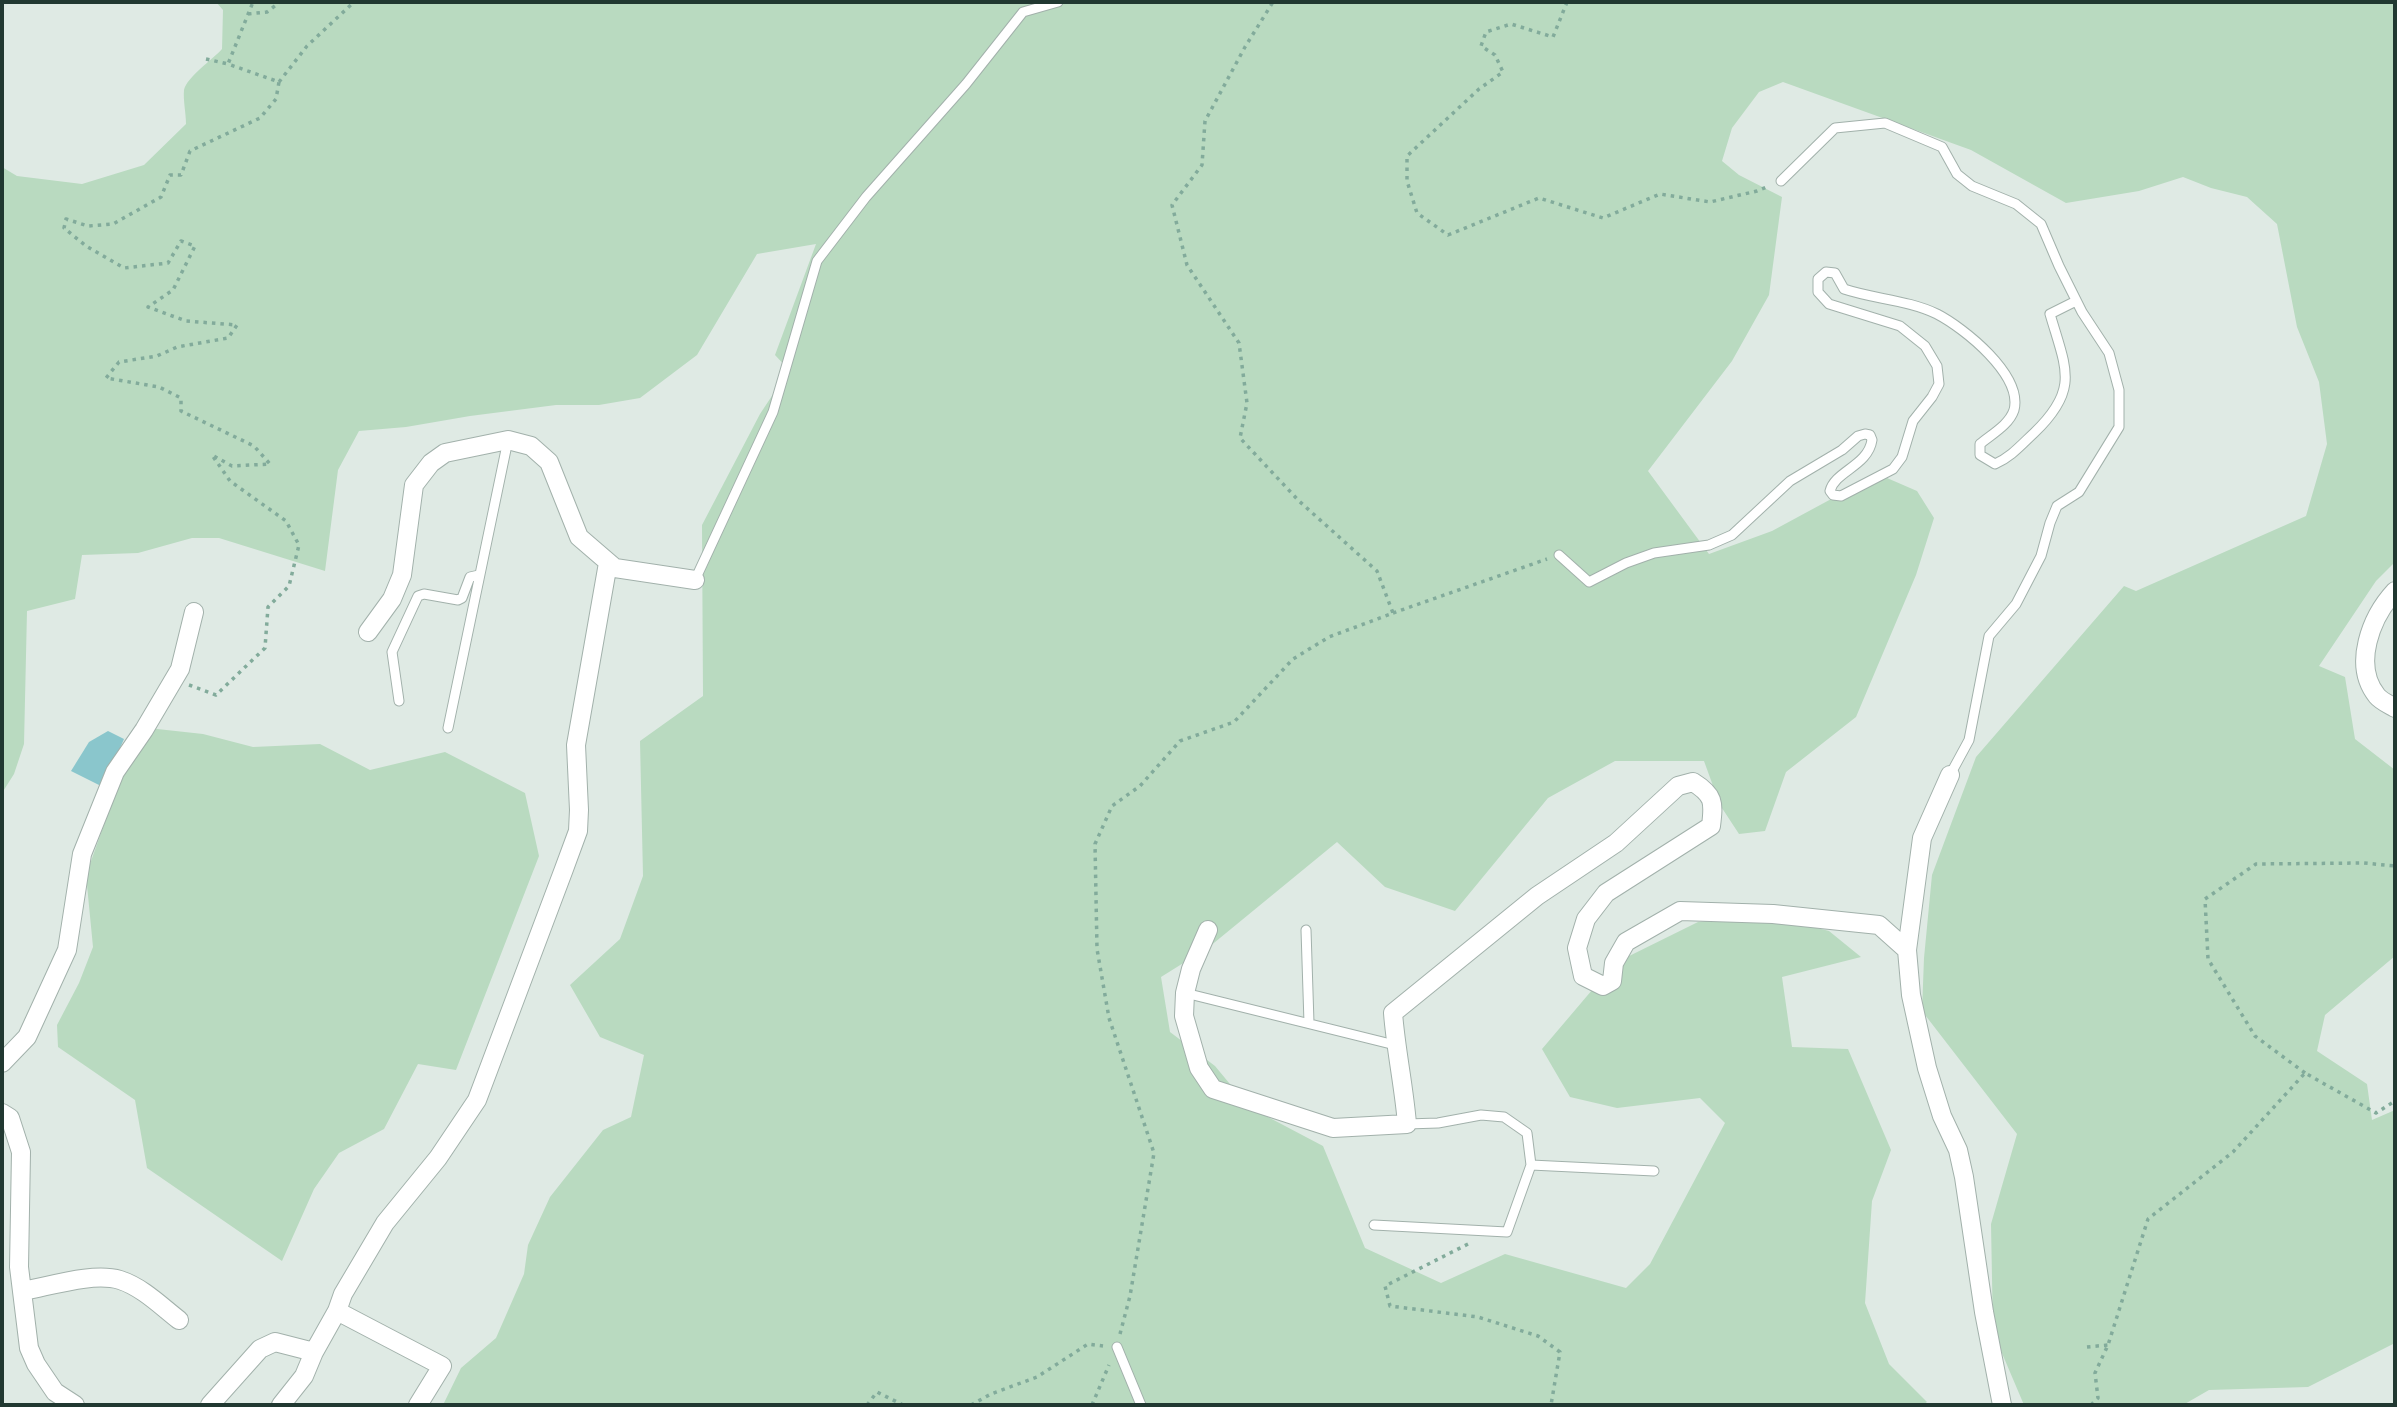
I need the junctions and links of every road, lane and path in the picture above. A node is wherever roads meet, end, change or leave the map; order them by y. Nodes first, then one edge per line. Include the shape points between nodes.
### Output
1 (253, 2) edge
2 (280, 2) edge
3 (354, 2) edge
4 (1058, 2) edge
5 (1273, 2) edge
6 (1567, 2) edge
7 (248, 14) junction
8 (206, 59) dead end
9 (228, 64) junction
10 (279, 82) junction
11 (1781, 181) joint
12 (2076, 301) junction
13 (508, 440) junction
14 (1559, 555) joint
15 (608, 563) junction
16 (480, 575) junction
17 (695, 580) joint
18 (2395, 592) edge
19 (194, 612) dead end
20 (1394, 612) junction
21 (368, 632) dead end
22 (187, 684) dead end
23 (399, 701) dead end
24 (2395, 708) edge
25 (448, 728) dead end
26 (1950, 775) joint
27 (2395, 866) edge
28 (1208, 930) dead end
29 (1306, 930) dead end
30 (1907, 950) junction
31 (1185, 993) junction
32 (1309, 1023) junction
33 (1395, 1045) junction
34 (2, 1063) edge
35 (2305, 1073) junction
36 (2395, 1101) edge
37 (2, 1113) edge
38 (1407, 1124) junction
39 (1531, 1165) junction
40 (1654, 1171) dead end
41 (1374, 1225) dead end
42 (1474, 1241) dead end
43 (23, 1291) junction
44 (337, 1311) junction
45 (179, 1320) dead end
46 (2108, 1345) junction
47 (1117, 1347) junction
48 (2087, 1347) dead end
49 (314, 1352) junction
50 (75, 1405) edge
51 (210, 1405) edge
52 (281, 1405) edge
53 (418, 1405) edge
54 (867, 1405) edge
55 (904, 1405) edge
56 (971, 1405) edge
57 (1091, 1405) edge
58 (1141, 1405) edge
59 (1551, 1405) edge
60 (2002, 1405) edge
61 (2091, 1405) edge

1 - 7 path
2 - 7 path via 267,12
3 - 10 path via 307,46
4 - 17 lane via 1023,12 817,261 774,412
5 - 20 path via 1205,121 1202,165 1172,205 1187,265 1239,344 1248,403 1240,438 1299,501 1377,571
6 - 11 path via 1553,37 1511,24 1486,32 1481,46 1495,55 1503,72 1407,156 1407,181 1417,213 1448,235 1539,198 1603,218 1660,194 1710,202
7 - 9 path
8 - 9 path
9 - 10 path
10 - 22 path via 276,99 260,118 190,151 181,175 170,175 162,197 113,224 89,226 66,219 64,228 124,268 168,263 181,241 195,246 173,290 148,307 186,320 237,325 228,338 119,362 106,378 159,387 181,398 181,411 254,446 270,464 232,466 212,455 230,481 285,521 299,545 289,586 268,607 265,648 216,695
11 - 12 lane via 1835,128 1885,123 1942,146 1957,174 1972,186 2016,204 2041,224
12 - 14 lane via 2050,314 2066,369 2065,391 2051,416 2007,459 1995,464 1980,454 1980,444 2008,422 2015,395 1999,365 1970,334 1936,314 1843,289 1835,273 1826,272 1818,279 1818,292 1829,303 1900,326 1925,346 1937,366 1939,384 1913,421 1902,457 1893,469 1842,496 1833,495 1831,485 1858,464 1872,445 1870,435 1865,434 1790,481 1732,536 1709,545 1654,553 1589,582
12 - 26 lane via 2109,353 2119,390 2119,428 2080,492 2057,506 2040,556 2016,604 1989,636 1969,740
13 - 15 street via 531,446 549,462 579,537
13 - 16 lane
13 - 21 street via 445,453 414,485 402,575 392,599
14 - 20 path
15 - 17 street via 615,568
15 - 44 street via 576,745 578,831 477,1100 438,1158 385,1223
16 - 23 lane via 470,577 458,600 418,596 392,652
16 - 25 lane
18 - 24 street via 2368,636 2365,660 2367,678 2378,698
19 - 34 street via 180,669 115,772 82,854 67,950 27,1037
20 - 47 path via 1329,637 1293,659 1234,722 1180,741 1140,786 1112,806 1095,844 1097,949 1109,1018 1154,1153
26 - 30 street via 1922,838
27 - 35 path via 2256,864 2205,899 2208,959 2255,1036
28 - 31 street
29 - 32 lane
30 - 33 street via 1879,925 1773,914 1680,911 1626,942 1614,963 1612,981 1603,986 1583,976 1577,948 1586,919 1606,893 1712,826 1713,806 1707,791 1693,782 1678,786 1616,844 1537,896 1393,1013
30 - 60 street via 1911,995 1927,1068 1965,1177
31 - 32 lane
31 - 38 street via 1184,1016 1199,1068 1213,1089 1333,1128
32 - 33 lane
33 - 38 street
35 - 36 path via 2376,1113
35 - 46 path via 2233,1153 2148,1219
37 - 43 street via 10,1118 21,1152 19,1267
38 - 39 lane via 1481,1115 1504,1117 1527,1133
39 - 40 lane
39 - 41 lane via 1507,1232
42 - 59 path via 1385,1286 1390,1306 1478,1317 1538,1336 1560,1352
43 - 45 street via 110,1278 134,1287
43 - 50 street via 29,1348 36,1364 55,1392
44 - 49 street
44 - 53 street via 442,1366
46 - 48 path
46 - 61 path via 2095,1373 2098,1398
47 - 56 path via 1088,1344 1037,1377
47 - 57 path
47 - 58 lane
49 - 51 street via 275,1342 260,1349
49 - 52 street via 304,1376
54 - 55 path via 877,1392

